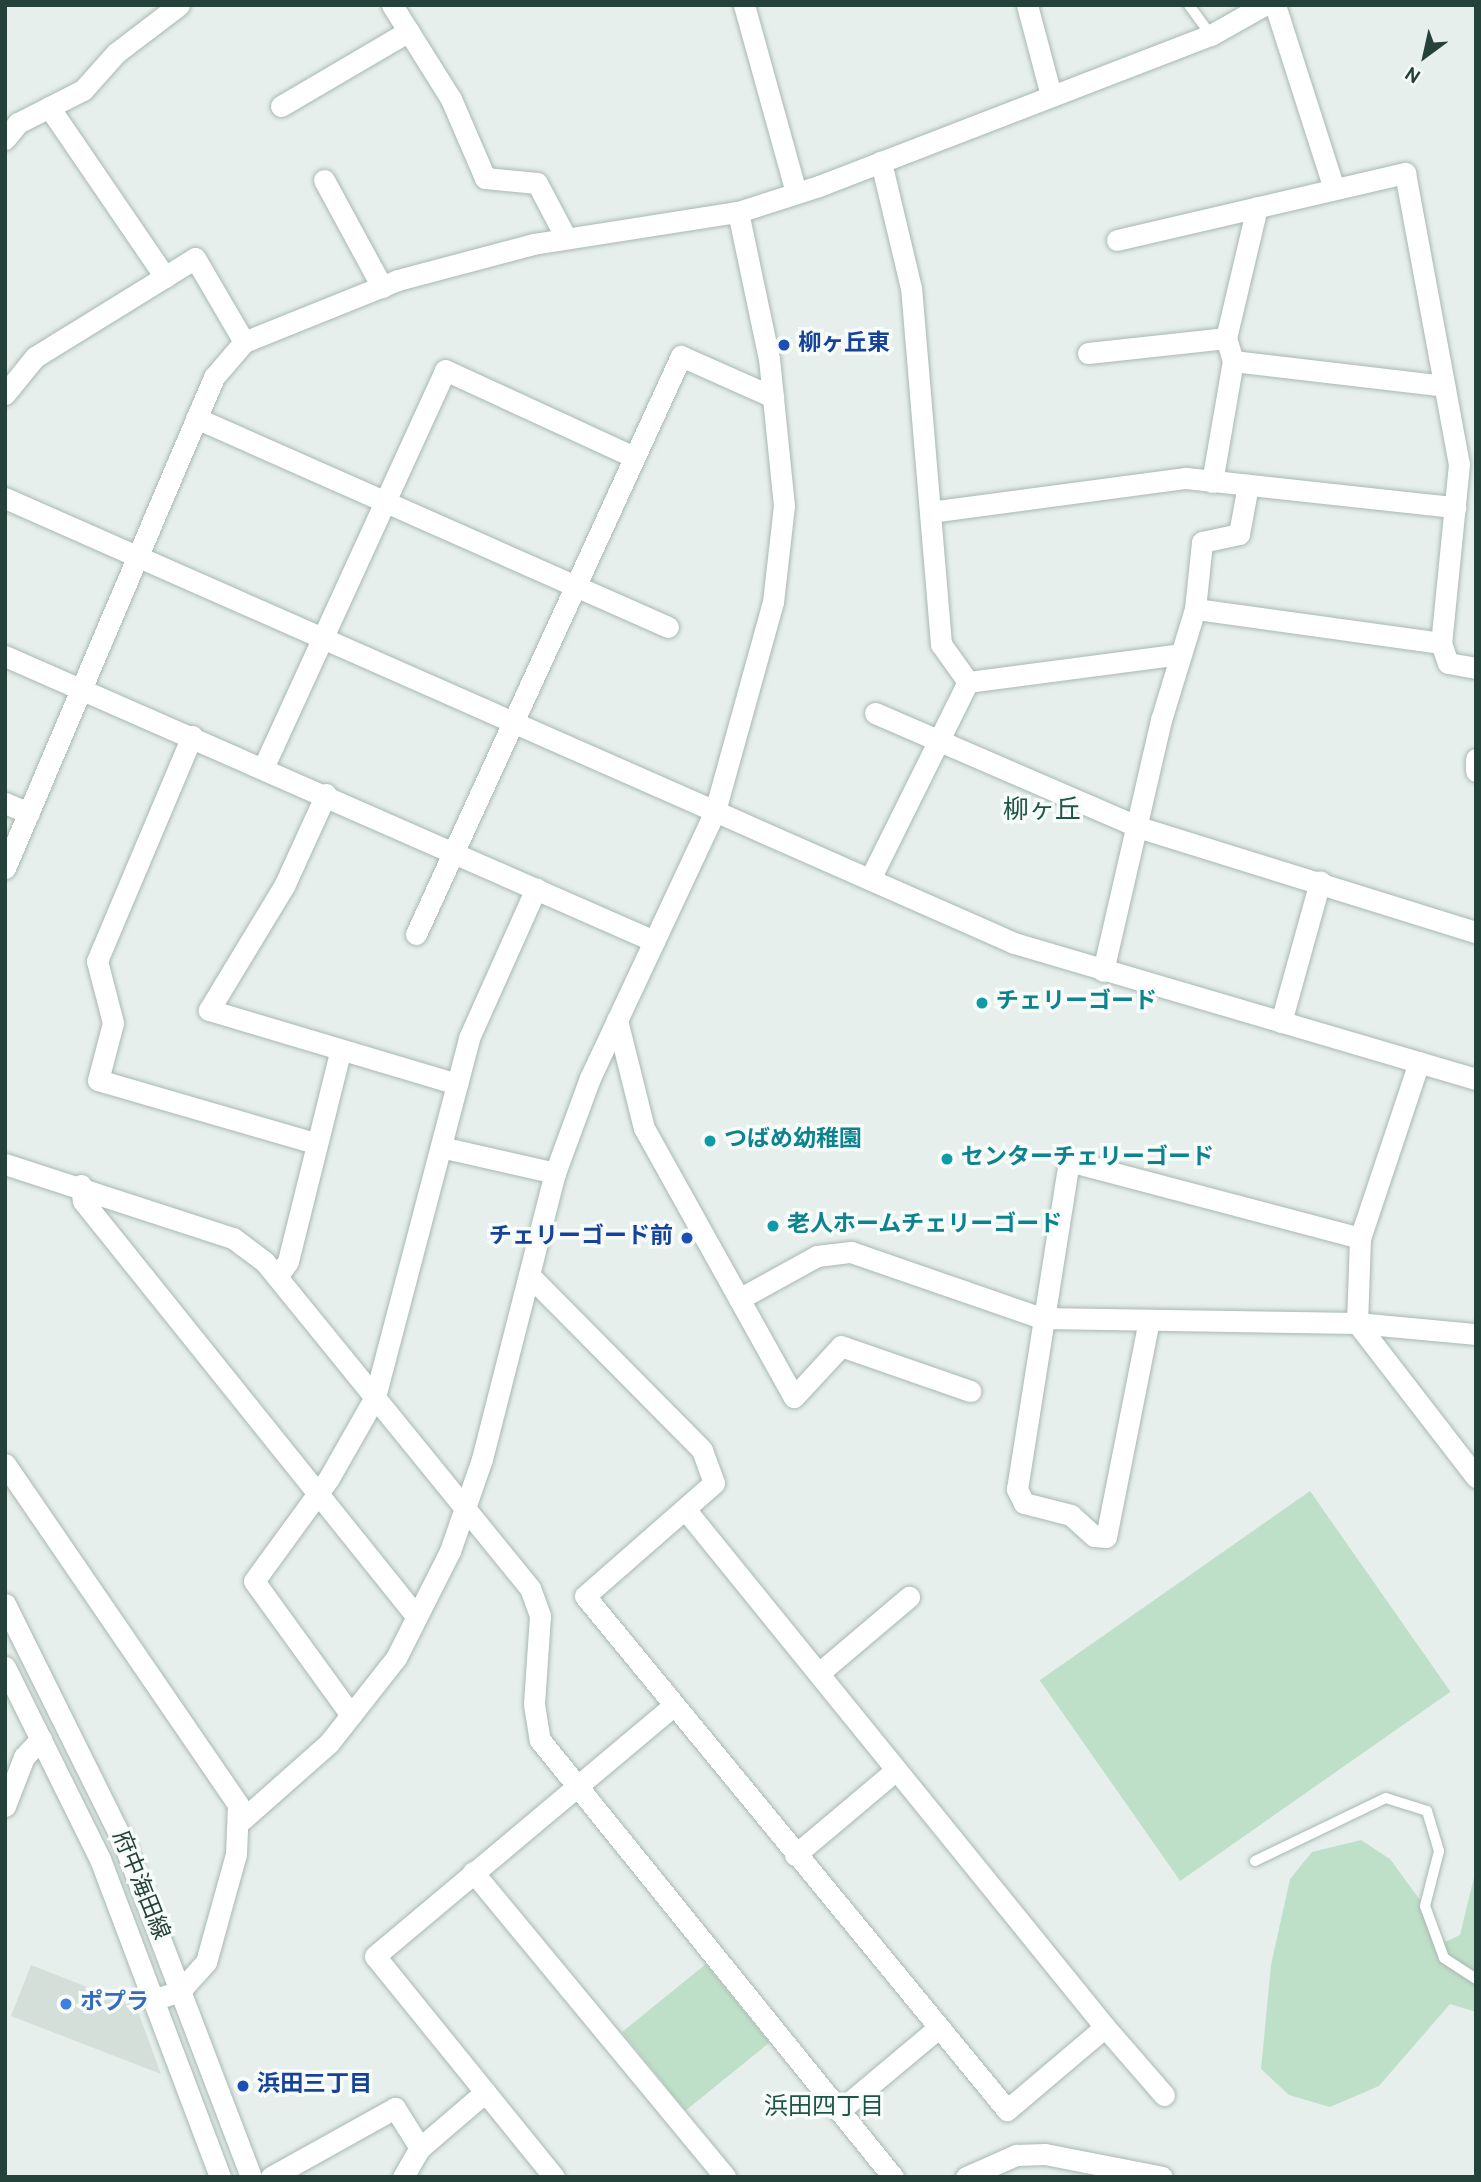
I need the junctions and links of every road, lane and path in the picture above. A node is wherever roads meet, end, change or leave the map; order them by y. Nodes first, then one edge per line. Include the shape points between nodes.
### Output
1 (179, 5) edge
2 (392, 5) edge
3 (744, 5) edge
4 (1027, 5) edge
5 (1189, 5) edge
6 (1264, 5) edge
7 (1275, 5) edge
8 (151, 12) edge
9 (409, 31) junction
10 (1211, 35) junction
11 (1051, 95) junction
12 (281, 106) dead end
13 (49, 107) junction
14 (5, 139) edge
15 (881, 162) junction
16 (324, 180) dead end
17 (1334, 189) junction
18 (796, 193) junction
19 (1257, 207) junction
20 (738, 212) junction
21 (566, 239) junction
22 (1117, 240) dead end
23 (165, 277) junction
24 (382, 287) junction
25 (1226, 338) junction
26 (244, 342) junction
27 (1088, 353) dead end
28 (1233, 362) junction
29 (1444, 386) junction
30 (5, 394) edge
31 (773, 397) junction
32 (196, 418) junction
33 (634, 457) junction
34 (1468, 465) edge
35 (1212, 481) junction
36 (1248, 485) junction
37 (5, 498) edge
38 (387, 501) junction
39 (1455, 507) junction
40 (930, 512) junction
41 (136, 556) junction
42 (575, 583) junction
43 (1195, 608) junction
44 (668, 627) dead end
45 (323, 639) junction
46 (1441, 643) junction
47 (1181, 654) junction
48 (5, 656) edge
49 (1476, 668) edge
50 (968, 681) junction
51 (80, 689) junction
52 (875, 713) dead end
53 (511, 721) junction
54 (192, 736) junction
55 (936, 741) junction
56 (1476, 759) edge
57 (264, 766) junction
58 (1476, 771) edge
59 (326, 793) junction
60 (5, 803) edge
61 (715, 811) junction
62 (29, 813) junction
63 (1138, 827) junction
64 (453, 851) junction
65 (5, 868) edge
66 (870, 879) junction
67 (1320, 881) junction
68 (536, 888) junction
69 (1476, 932) edge
70 (416, 934) dead end
71 (654, 942) junction
72 (1103, 971) junction
73 (617, 1020) junction
74 (1281, 1022) junction
75 (340, 1052) junction
76 (1419, 1062) junction
77 (1476, 1079) edge
78 (457, 1084) junction
79 (315, 1143) junction
80 (441, 1147) junction
81 (5, 1164) edge
82 (555, 1173) junction
83 (80, 1185) junction
84 (1360, 1238) junction
85 (529, 1275) junction
86 (277, 1276) junction
87 (740, 1299) junction
88 (1042, 1318) junction
89 (1149, 1320) junction
90 (1357, 1323) junction
91 (1476, 1334) edge
92 (970, 1391) dead end
93 (375, 1396) junction
94 (5, 1464) edge
95 (1476, 1477) edge
96 (316, 1496) junction
97 (465, 1508) junction
98 (685, 1509) junction
99 (909, 1597) dead end
100 (5, 1604) edge
101 (417, 1617) junction
102 (5, 1667) edge
103 (819, 1673) junction
104 (673, 1706) junction
105 (351, 1715) junction
106 (41, 1739) junction
107 (897, 1770) junction
108 (575, 1787) junction
109 (5, 1806) edge
110 (242, 1820) junction
111 (795, 1855) junction
112 (1255, 1861) dead end
113 (473, 1872) junction
114 (1476, 1979) edge
115 (180, 1991) junction
116 (153, 2000) junction
117 (1105, 2027) junction
118 (937, 2029) junction
119 (485, 2092) junction
120 (1164, 2095) dead end
121 (839, 2111) junction
122 (420, 2148) junction
123 (220, 2177) edge
124 (251, 2177) edge
125 (271, 2177) edge
126 (403, 2177) edge
127 (554, 2177) edge
128 (724, 2177) edge
129 (893, 2177) edge
130 (966, 2177) edge
131 (1162, 2177) edge

1 - 8 street
2 - 9 street
3 - 18 street
4 - 11 street
5 - 10 lane
6 - 10 street
7 - 17 street
8 - 13 street via 83,90
9 - 12 street
9 - 21 street via 451,100 485,178 537,183
10 - 11 street
11 - 15 street
13 - 14 street via 18,123
13 - 23 street
15 - 18 street
15 - 40 street via 911,288
16 - 24 street
17 - 19 street
17 - 29 street via 1405,173
18 - 20 street
19 - 22 street
19 - 25 street
20 - 21 street
20 - 31 street
21 - 24 street
23 - 26 street via 195,258
23 - 30 street via 35,357
24 - 26 street
25 - 27 street
25 - 28 street
26 - 32 street via 214,377
28 - 29 street
28 - 35 street
29 - 34 street
31 - 33 street via 681,356
31 - 61 street via 785,506 773,602
32 - 38 street
32 - 41 street
33 - 38 street via 445,370
33 - 42 street
34 - 39 street
35 - 36 street
35 - 40 street via 1186,478
36 - 39 street
36 - 43 street via 1238,534 1202,542
37 - 41 street
38 - 42 street
38 - 45 street
39 - 46 street
40 - 50 street via 941,644
41 - 45 street
41 - 51 street
42 - 44 street
42 - 53 street
43 - 46 street
43 - 47 street
45 - 53 street
45 - 57 street
46 - 49 street via 1448,663
47 - 50 street
47 - 63 street
48 - 51 street
50 - 55 street
51 - 54 street
51 - 62 street
52 - 55 street
53 - 61 street
53 - 64 street
54 - 57 street
54 - 79 street via 97,961 113,1023 98,1080
55 - 63 street
55 - 66 street
56 - 58 street
57 - 59 street
59 - 64 street
59 - 75 street via 284,886 209,1010
60 - 62 street
61 - 66 street
61 - 71 street
62 - 65 street
63 - 67 street
63 - 72 street
64 - 68 street
64 - 70 street
66 - 72 street via 1014,943
67 - 69 street
67 - 74 street
68 - 71 street
68 - 78 street via 469,1038
71 - 73 street
72 - 74 street
73 - 82 street
73 - 87 street via 644,1128
74 - 76 street
75 - 78 street
75 - 79 street
76 - 77 street
76 - 84 street
78 - 80 street
79 - 86 street via 288,1261
80 - 82 street
80 - 93 street
81 - 83 street
82 - 85 street
83 - 86 street via 233,1238
83 - 96 street via 83,1201
84 - 88 street via 1069,1161
84 - 90 street
85 - 97 street
85 - 98 street via 702,1450 714,1483
86 - 93 street
87 - 88 street via 817,1256 850,1252
87 - 92 street via 794,1397 841,1346
88 - 89 street
88 - 89 street via 1017,1489 1024,1503 1071,1515 1094,1536 1106,1537
89 - 90 street
90 - 91 street
90 - 95 street
93 - 96 street
93 - 97 street
94 - 110 street via 222,1773
96 - 101 street
96 - 105 street via 254,1581
97 - 101 street
97 - 108 street via 530,1588 540,1616 534,1704 540,1740
98 - 103 street
98 - 104 street via 585,1595
99 - 103 street
100 - 115 street, 府中海田線 via 124,1844
101 - 105 street via 396,1658
102 - 106 street, 府中海田線
103 - 107 street
104 - 108 street
104 - 111 street
105 - 110 street via 329,1743
106 - 109 street via 24,1757
106 - 116 street, 府中海田線 via 100,1859
107 - 111 street
107 - 117 street
108 - 113 street
108 - 121 street
110 - 115 street via 206,1962
111 - 118 street
112 - 114 lane via 1385,1798 1427,1811 1439,1851 1425,1906 1444,1958
113 - 119 street via 375,1956
113 - 128 street
115 - 116 street
115 - 124 street, 府中海田線
116 - 123 street, 府中海田線
117 - 118 street via 1007,2110
117 - 120 street
118 - 121 street
119 - 122 street
119 - 127 street
121 - 129 street
122 - 125 street via 395,2108
122 - 126 street
130 - 131 street via 1016,2155 1045,2154

